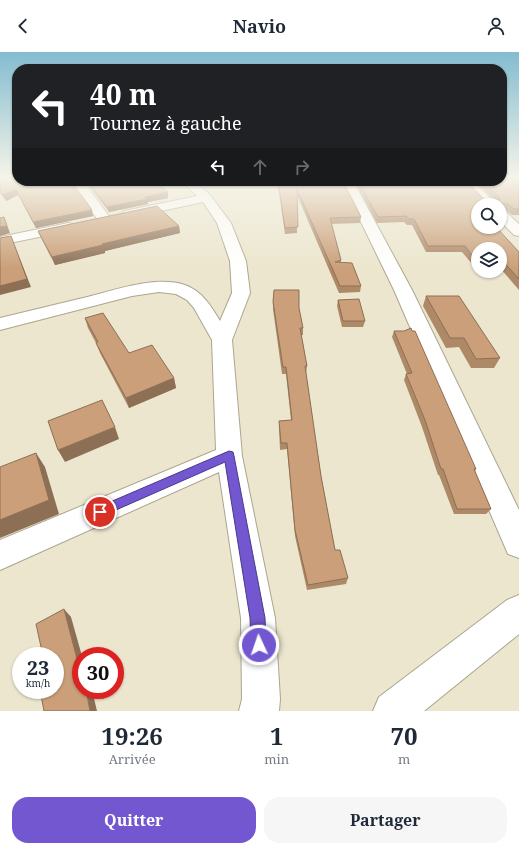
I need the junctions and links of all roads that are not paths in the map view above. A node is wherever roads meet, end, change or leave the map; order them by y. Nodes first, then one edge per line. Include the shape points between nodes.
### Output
1 (96, 208) edge
2 (159, 208) edge
3 (213, 208) edge
4 (361, 208) edge
5 (104, 219) junction
6 (507, 221) edge
7 (519, 232) edge
8 (0, 241) edge
9 (0, 324) edge
10 (222, 340) junction
11 (229, 456) junction
12 (519, 543) edge
13 (0, 555) edge
14 (519, 612) edge
15 (259, 711) edge
16 (393, 711) edge

1 - 5 street
2 - 5 street
3 - 10 street via 224,223 238,261 241,293
4 - 12 street via 403,290
5 - 8 street
6 - 7 street
9 - 10 street via 132,291 159,287 180,289 194,296
10 - 11 street
11 - 13 street
11 - 15 street via 258,618 261,699
14 - 16 street

